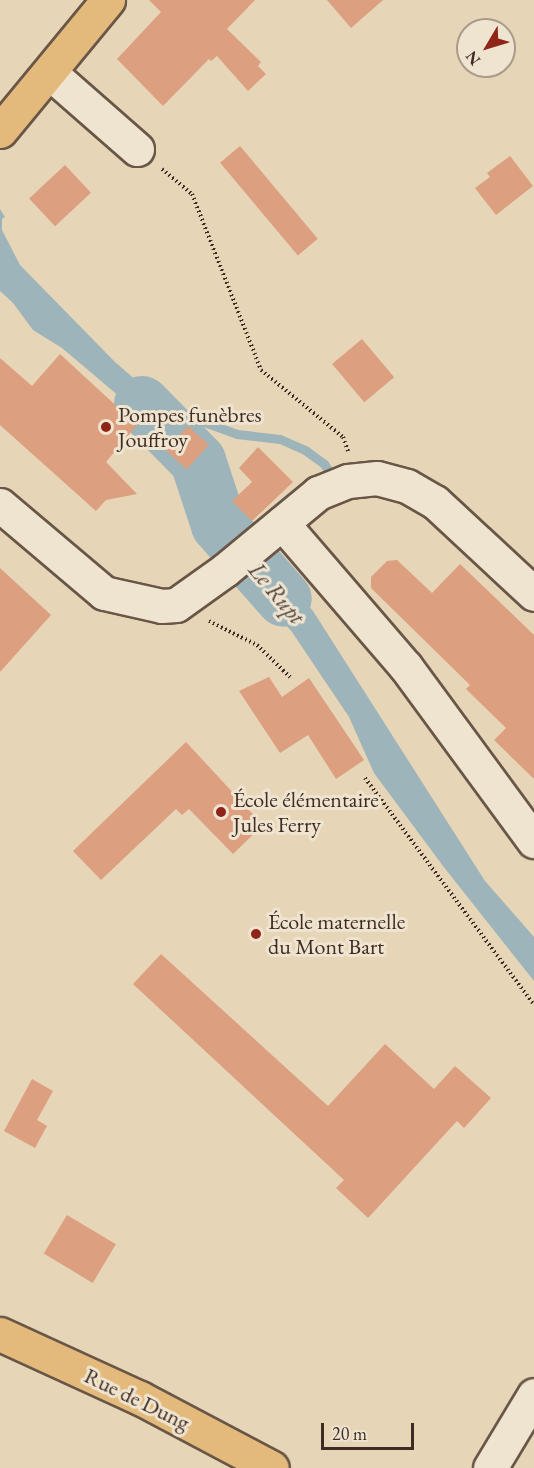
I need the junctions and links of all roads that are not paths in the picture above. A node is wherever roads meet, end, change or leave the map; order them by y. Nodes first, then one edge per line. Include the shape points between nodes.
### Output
1 (108, 0) edge
2 (49, 72) junction
3 (0, 131) edge
4 (137, 149) road end
5 (0, 505) edge
6 (272, 531) junction
7 (534, 594) edge
8 (534, 841) edge
9 (0, 1334) edge
10 (534, 1395) edge
11 (272, 1468) edge
12 (490, 1468) edge

1 - 2 main road
2 - 3 main road
2 - 4 street
5 - 6 street via 104,593 162,606 176,605
6 - 7 street via 318,493 377,477 407,486 435,502
6 - 8 street via 406,667
9 - 11 main road, Rue de Dung via 140,1398
10 - 12 street

